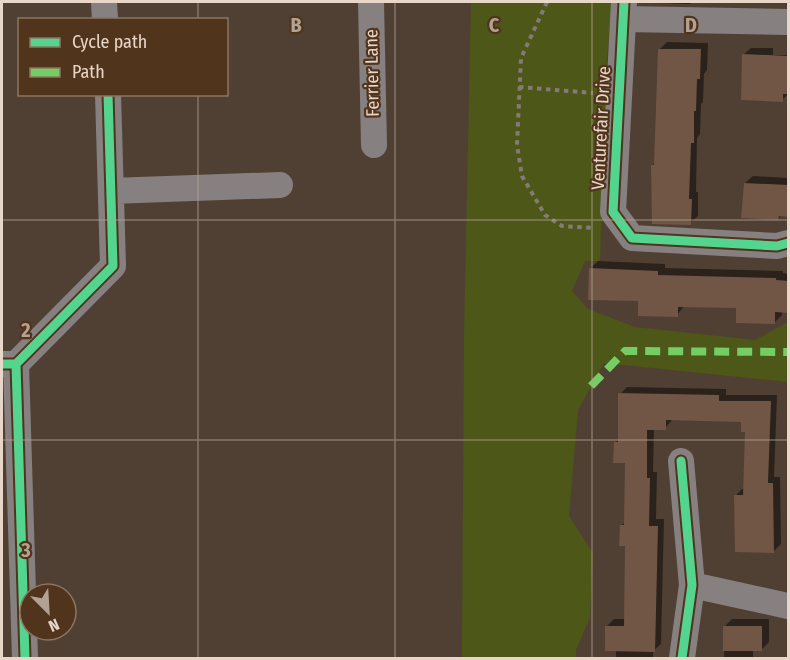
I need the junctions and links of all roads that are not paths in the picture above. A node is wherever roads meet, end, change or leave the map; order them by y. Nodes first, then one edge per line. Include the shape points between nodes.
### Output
1 (104, 2) edge
2 (371, 2) edge
3 (624, 10) edge
4 (105, 18) edge
5 (789, 22) edge
6 (108, 96) edge
7 (374, 145) dead end
8 (280, 185) dead end
9 (111, 191) junction
10 (789, 243) edge
11 (9, 364) edge
12 (681, 461) dead end
13 (692, 585) junction
14 (789, 606) edge
15 (25, 658) edge
16 (682, 658) edge

1 - 4 street
2 - 7 street, Ferrier Lane
3 - 5 street, Venturefair Drive
3 - 10 street, Venturefair Drive via 614,212 632,238 777,246
6 - 9 street
8 - 9 street
9 - 11 street via 113,266
11 - 15 street
12 - 13 street
13 - 14 street
13 - 16 street

